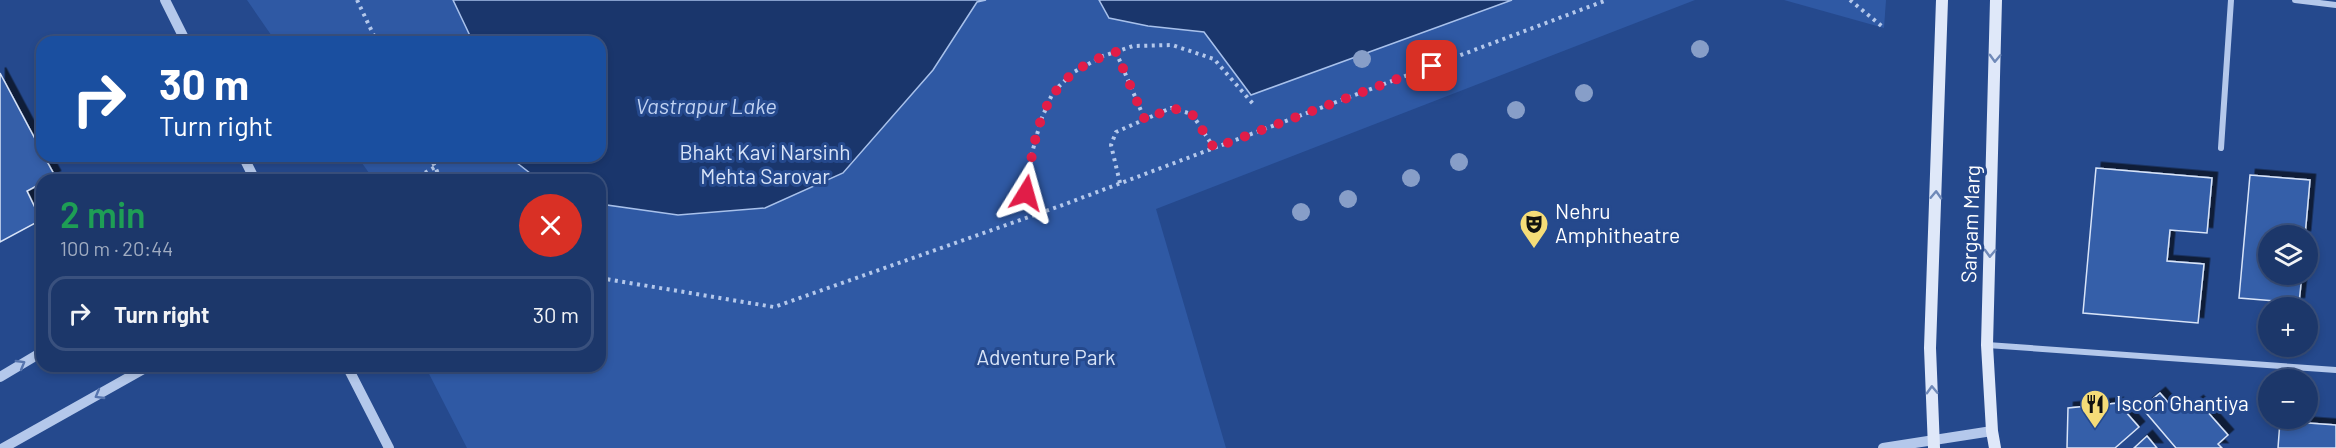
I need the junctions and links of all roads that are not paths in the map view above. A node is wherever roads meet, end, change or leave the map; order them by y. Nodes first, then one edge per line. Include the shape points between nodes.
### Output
1 (165, 0) edge
2 (1942, 0) edge
3 (1996, 0) edge
4 (2231, 0) edge
5 (2295, 0) edge
6 (2336, 5) edge
7 (183, 36) edge
8 (2221, 148) dead end
9 (1987, 345) junction
10 (36, 355) edge
11 (2336, 370) edge
12 (138, 372) edge
13 (350, 372) edge
14 (0, 376) edge
15 (1992, 432) junction
16 (1934, 445) edge
17 (3, 448) edge
18 (389, 448) edge
19 (1883, 448) edge
20 (1995, 448) edge

1 - 7 street
16 -> 2 main road, Sargam Marg via 1930,348
3 -> 9 main road, Sargam Marg
4 - 8 street
5 - 6 street
9 - 11 street
9 - 15 main road, Sargam Marg
14 -> 10 street
12 -> 17 street
13 - 18 street
15 - 16 street
15 - 20 main road, Sargam Marg
16 - 19 street

